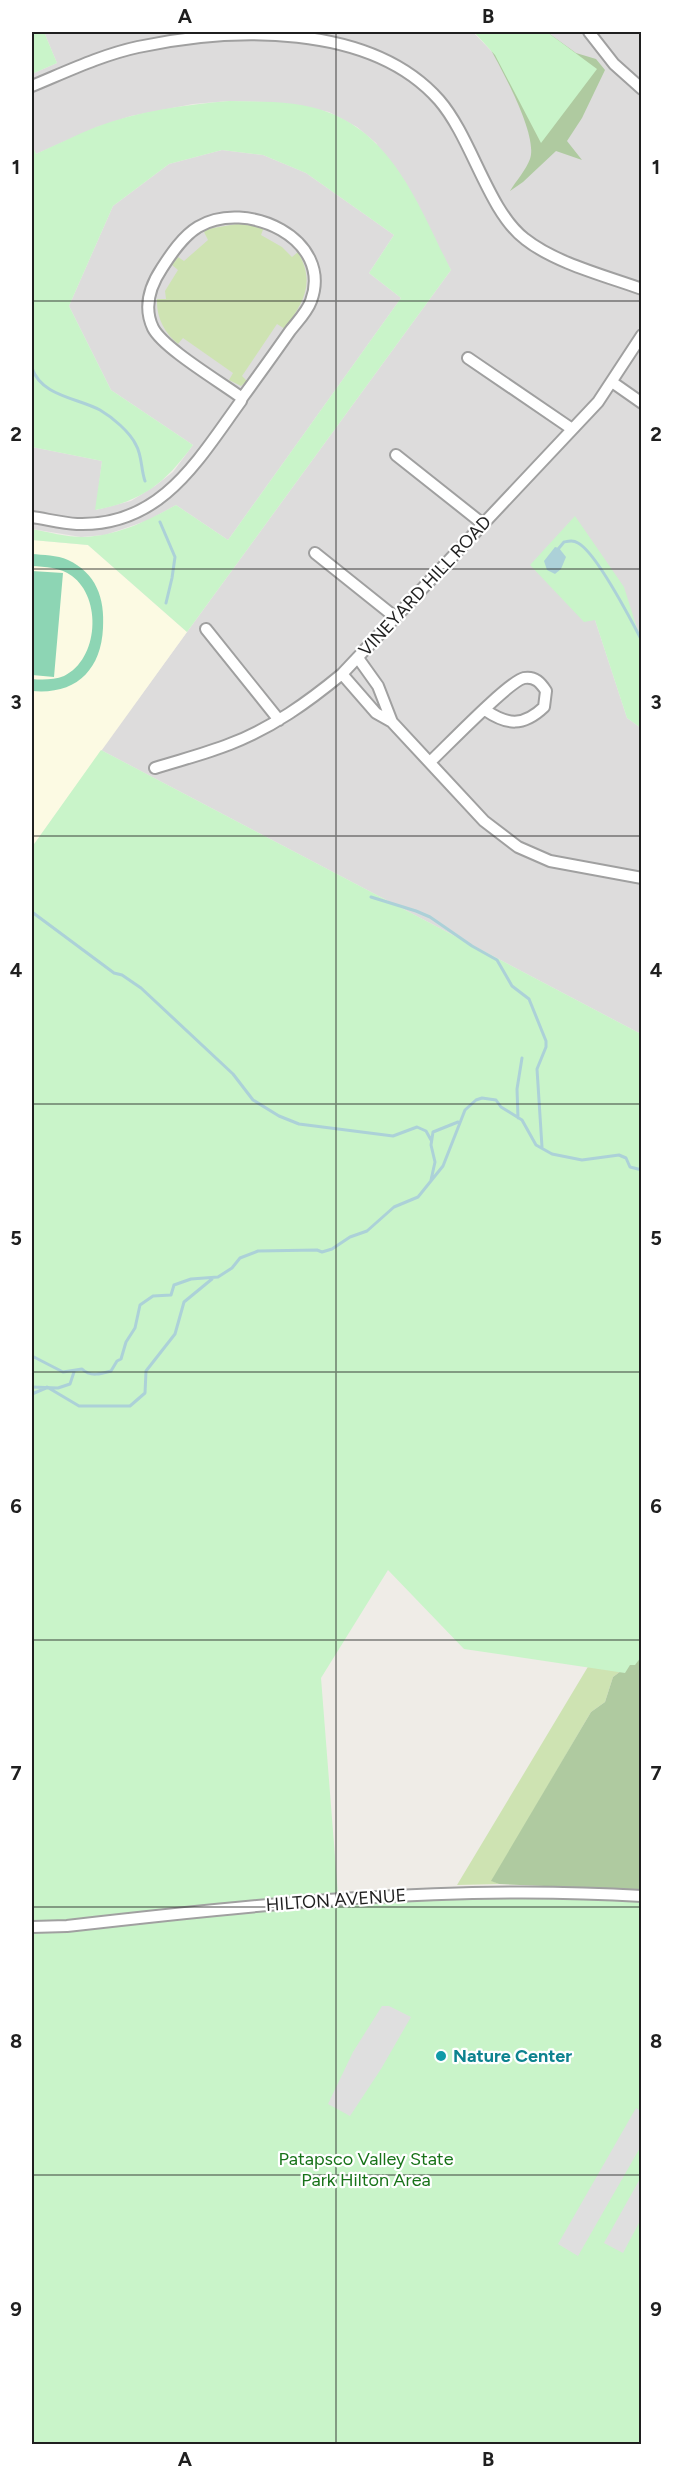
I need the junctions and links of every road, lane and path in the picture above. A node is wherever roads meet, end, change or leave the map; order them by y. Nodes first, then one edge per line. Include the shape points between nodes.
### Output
1 (589, 32) edge
2 (32, 86) edge
3 (642, 89) edge
4 (642, 289) edge
5 (642, 334) edge
6 (468, 358) dead end
7 (612, 381) junction
8 (242, 398) junction
9 (642, 403) edge
10 (573, 429) junction
11 (396, 455) dead end
12 (32, 517) edge
13 (483, 524) junction
14 (315, 553) dead end
15 (395, 617) junction
16 (206, 628) dead end
17 (358, 658) junction
18 (342, 674) junction
19 (485, 710) junction
20 (279, 720) junction
21 (392, 722) junction
22 (430, 762) junction
23 (155, 768) dead end
24 (642, 878) edge
25 (642, 1896) edge
26 (32, 1928) edge

1 - 3 street via 614,64
2 - 4 street via 137,47 201,37 306,38 374,55 407,73 439,100 501,210 524,239 563,259
5 - 7 street, VINEYARD HILL ROAD
6 - 10 street
7 - 9 street
7 - 10 street, VINEYARD HILL ROAD
8 - 8 street via 159,336 148,304 155,278 183,240 196,228 224,217 242,216 274,225 291,237 311,261 315,276 311,303
8 - 12 street via 183,479 153,503 133,513 97,522 78,524
10 - 13 street, VINEYARD HILL ROAD
11 - 13 street
13 - 15 street, VINEYARD HILL ROAD
14 - 15 street
15 - 17 street, VINEYARD HILL ROAD
16 - 20 street
17 - 18 street, VINEYARD HILL ROAD
17 - 21 street via 378,686
18 - 20 street, VINEYARD HILL ROAD
18 - 21 street via 376,713
19 - 19 street via 522,678 537,680 546,692 544,707 528,719 508,722
19 - 22 street
20 - 23 street, VINEYARD HILL ROAD via 232,744
21 - 22 street
22 - 24 street via 484,821 518,847 550,861
25 - 26 street, HILTON AVENUE via 555,1892 311,1900

